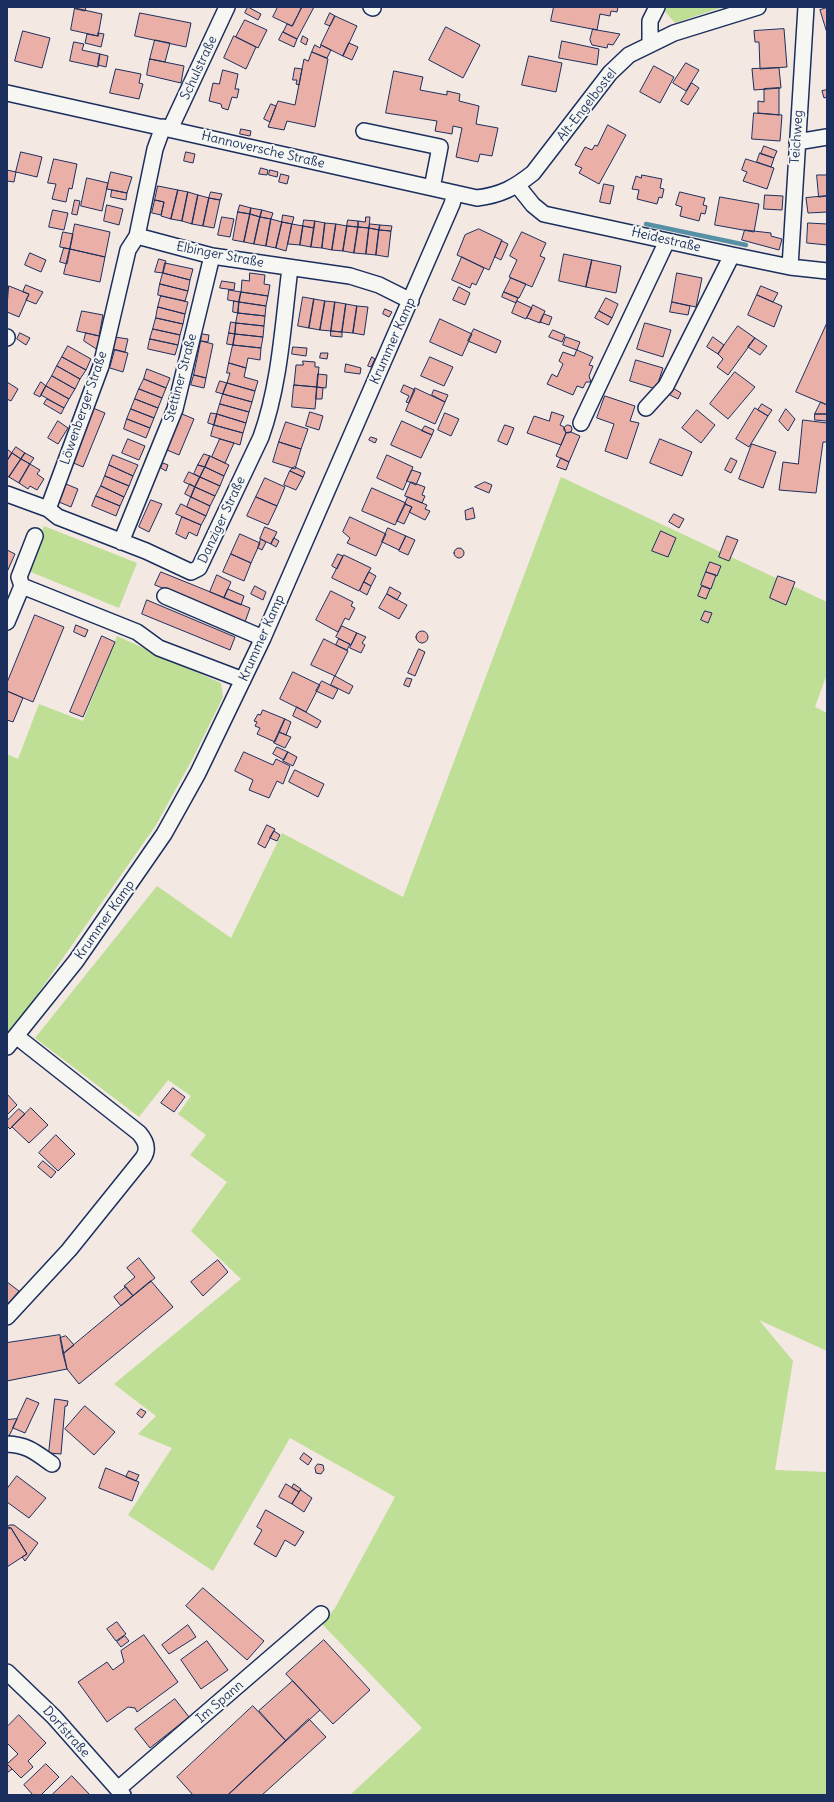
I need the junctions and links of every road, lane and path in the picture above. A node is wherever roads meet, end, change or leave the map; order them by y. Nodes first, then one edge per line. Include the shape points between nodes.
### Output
1 (227, 7) edge
2 (657, 7) edge
3 (758, 7) edge
4 (806, 7) edge
5 (650, 43) junction
6 (7, 93) edge
7 (166, 128) junction
8 (364, 131) dead end
9 (827, 137) edge
10 (797, 142) junction
11 (517, 185) junction
12 (432, 188) junction
13 (455, 193) junction
14 (137, 236) junction
15 (667, 241) junction
16 (732, 255) junction
17 (212, 256) junction
18 (790, 267) junction
19 (290, 268) junction
20 (827, 271) edge
21 (411, 301) junction
22 (646, 408) dead end
23 (581, 423) dead end
24 (7, 494) edge
25 (48, 509) junction
26 (35, 536) dead end
27 (121, 542) junction
28 (22, 586) junction
29 (165, 596) dead end
30 (7, 622) edge
31 (263, 638) junction
32 (243, 680) junction
33 (12, 1042) edge
34 (7, 1317) edge
35 (7, 1444) edge
36 (52, 1464) dead end
37 (322, 1614) dead end
38 (7, 1672) edge
39 (121, 1792) edge

1 - 7 street, Schulstraße
2 - 5 street via 650,22
3 - 5 street, Alt-Engelbostel
4 - 10 street, Teichweg
5 - 11 street, Alt-Engelbostel via 629,55 610,73 543,161 533,173
6 - 7 street, Hannoversche Straße
7 - 12 street, Hannoversche Straße
7 - 14 street via 155,149
8 - 12 street via 440,147
9 - 10 street
10 - 18 street, Teichweg
11 - 13 street, Hannoversche Straße via 496,196 477,198
11 - 15 street, Heidestraße via 544,214
12 - 13 street, Hannoversche Straße
13 - 21 street, Krummer Kamp
14 - 17 street, Elbinger Straße
14 - 25 street, Löwenberger Straße via 128,250 101,366
15 - 16 street, Heidestraße
15 - 23 street
16 - 18 street, Heidestraße
16 - 22 street via 666,386
17 - 19 street, Elbinger Straße
17 - 27 street, Stettiner Straße via 175,409
18 - 20 street, Heidestraße
19 - 21 street, Elbinger Straße via 365,280
19 - 27 street, Danziger Straße via 267,420 204,562 191,572
21 - 31 street, Krummer Kamp
24 - 25 street, Danziger Straße
25 - 27 street, Danziger Straße via 58,517
26 - 28 street via 19,577
28 - 30 street
28 - 32 street via 138,632 159,648
29 - 31 street
31 - 32 street, Krummer Kamp
32 - 33 street, Krummer Kamp via 198,773 164,834 76,962
33 - 34 street via 139,1133 146,1148 143,1158 69,1250
35 - 36 street via 27,1447
37 - 39 street, Im Spann
38 - 39 street, Dorfstraße via 54,1717

